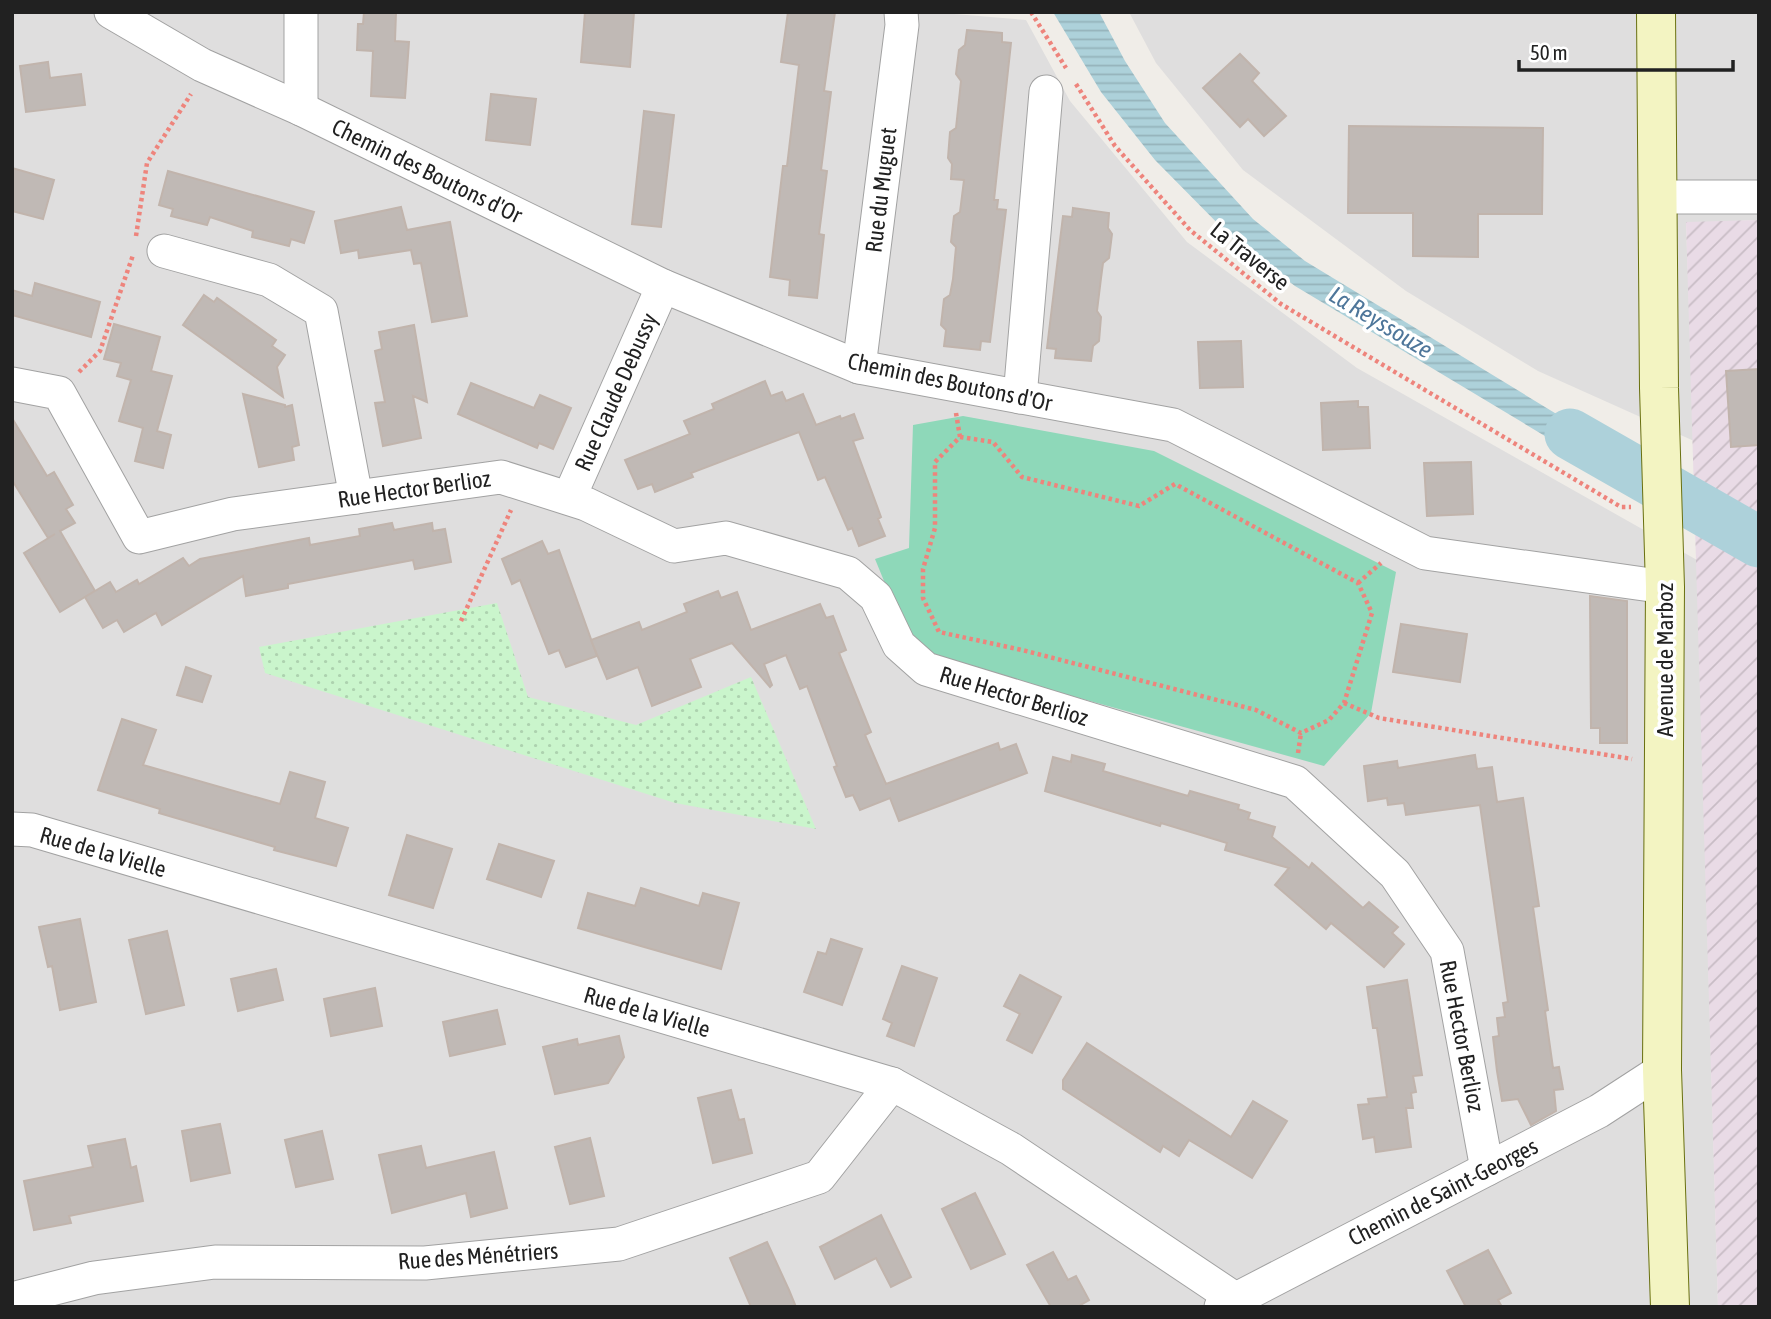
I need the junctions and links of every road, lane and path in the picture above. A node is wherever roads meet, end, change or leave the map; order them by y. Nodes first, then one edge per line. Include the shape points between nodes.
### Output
1 (111, 12) edge
2 (301, 12) edge
3 (901, 12) edge
4 (1031, 12) edge
5 (1656, 12) edge
6 (208, 68) junction
7 (1046, 92) dead end
8 (301, 109) junction
9 (1658, 197) junction
10 (1759, 197) edge
11 (144, 249) junction
12 (663, 286) junction
13 (859, 367) junction
14 (12, 384) edge
15 (60, 393) junction
16 (1020, 397) junction
17 (523, 484) junction
18 (356, 497) junction
19 (569, 498) junction
20 (1630, 507) dead end
21 (1665, 587) junction
22 (461, 621) dead end
23 (1344, 703) junction
24 (1664, 764) junction
25 (12, 829) edge
26 (1662, 1070) junction
27 (892, 1084) junction
28 (1487, 1169) junction
29 (12, 1299) edge
30 (1228, 1303) edge
31 (1670, 1307) edge

1 - 6 street, Chemin des Boutons d'Or
2 - 8 street
3 - 13 street, Rue du Muguet
4 - 20 path, La Traverse via 1115,146 1190,230 1281,304 1621,507
5 - 9 main road, Avenue de Marboz
6 - 8 street, Chemin des Boutons d'Or
6 - 11 path via 147,163
7 - 16 street
8 - 12 street, Chemin des Boutons d'Or
9 - 10 street
9 - 21 main road, Avenue de Marboz
11 - 15 path via 100,351
11 - 18 street via 269,280 321,312
12 - 13 street, Chemin des Boutons d'Or
12 - 19 street, Rue Claude Debussy
13 - 16 street, Chemin des Boutons d'Or
14 - 15 street
15 - 18 street, Rue Hector Berlioz via 139,537 233,514
16 - 21 street, Chemin des Boutons d'Or via 1173,425 1425,553
17 - 18 street, Rue Hector Berlioz via 501,477
17 - 19 street, Rue Hector Berlioz
17 - 22 path
19 - 28 street, Rue Hector Berlioz via 674,546 726,538 848,573 876,597 899,645 926,669 1294,782 1395,874 1447,951
21 - 24 main road, Avenue de Marboz
23 - 23 path via 1372,613 1358,583 1175,484 1139,506 1022,477 993,442 960,437 935,462 935,528 923,569 923,598 939,632 1256,710 1301,733 1329,720
23 - 24 path via 1379,718
24 - 26 main road, Avenue de Marboz
25 - 27 street, Rue de la Vielle via 45,834
26 - 28 street, Chemin de Saint-Georges via 1599,1111
26 - 31 main road, Avenue de Marboz
27 - 29 street, Rue des Ménétriers via 819,1177 619,1244 425,1263 215,1262 94,1278
27 - 30 street, Rue de la Vielle via 1012,1149
28 - 30 street, Chemin de Saint-Georges

